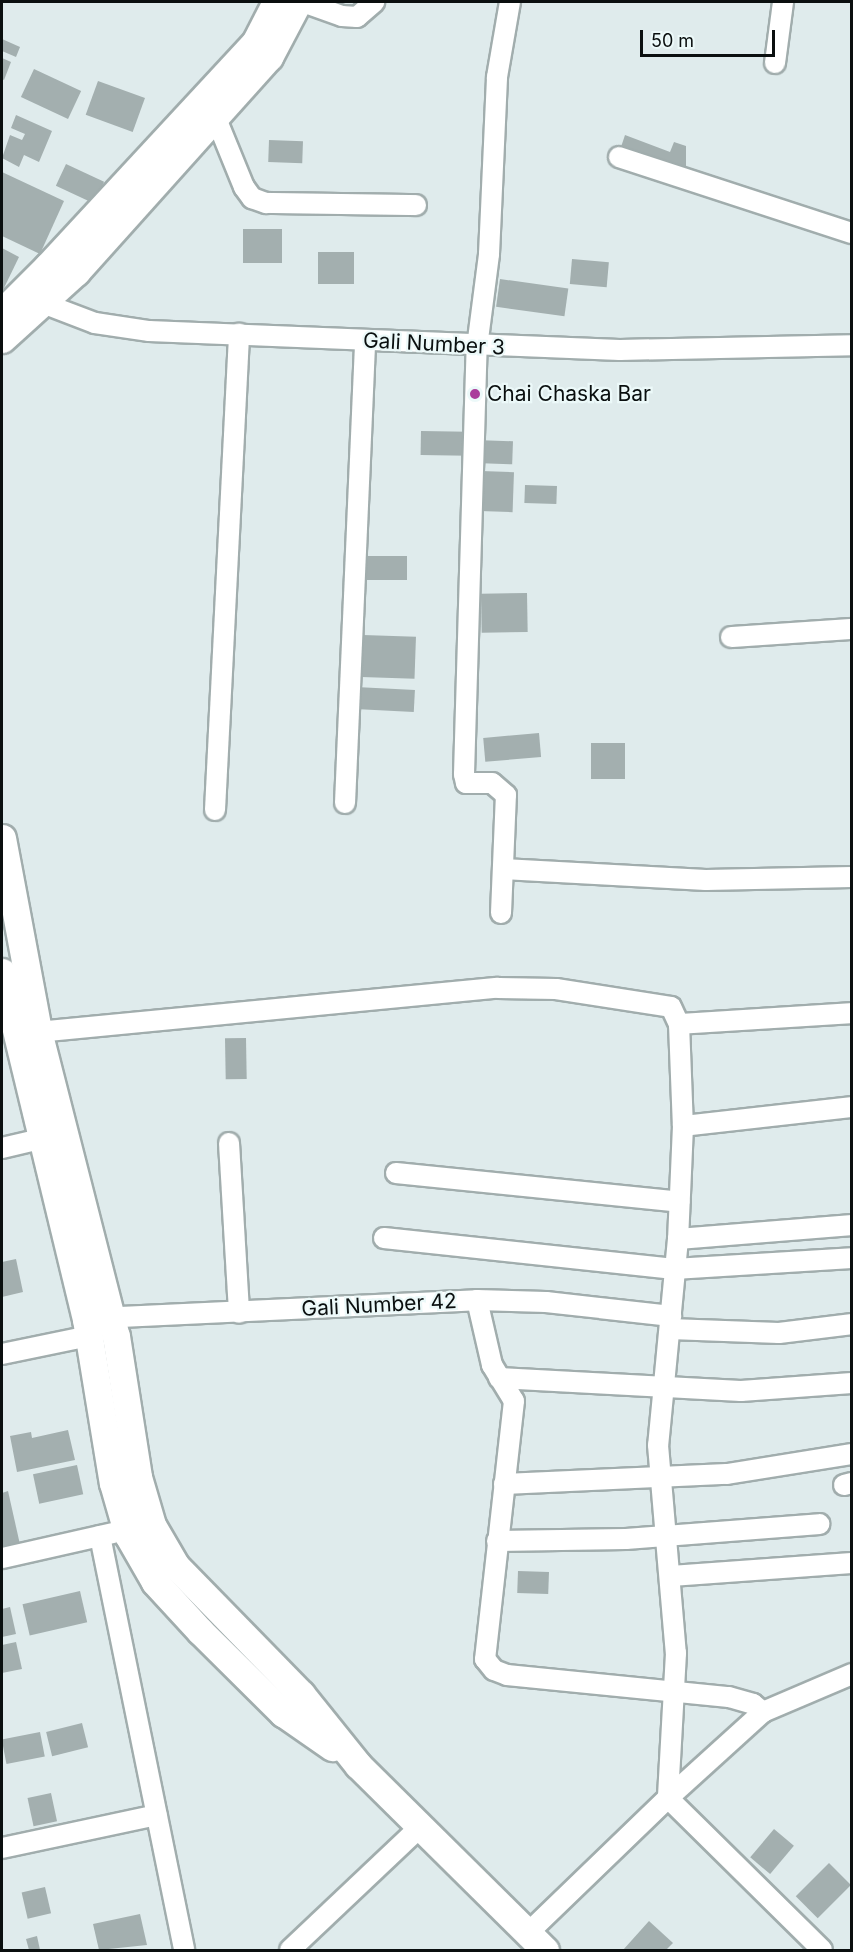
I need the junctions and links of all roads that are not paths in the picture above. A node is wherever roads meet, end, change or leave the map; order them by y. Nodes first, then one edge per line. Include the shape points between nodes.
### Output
1 (276, 2) edge
2 (298, 2) edge
3 (303, 2) edge
4 (374, 2) edge
5 (510, 2) edge
6 (783, 2) edge
7 (775, 63) dead end
8 (215, 116) junction
9 (619, 157) dead end
10 (416, 205) dead end
11 (852, 233) edge
12 (37, 295) junction
13 (2, 312) edge
14 (239, 334) junction
15 (2, 339) edge
16 (365, 341) junction
17 (852, 345) edge
18 (477, 347) junction
19 (852, 629) edge
20 (731, 637) dead end
21 (345, 803) dead end
22 (215, 810) dead end
23 (2, 837) edge
24 (503, 869) junction
25 (852, 877) edge
26 (501, 913) dead end
27 (10, 927) edge
28 (2, 972) edge
29 (852, 1013) edge
30 (679, 1024) junction
31 (27, 1033) junction
32 (852, 1107) edge
33 (683, 1126) junction
34 (52, 1136) junction
35 (229, 1143) dead end
36 (2, 1148) edge
37 (396, 1173) dead end
38 (680, 1202) junction
39 (852, 1225) edge
40 (384, 1238) dead end
41 (678, 1239) junction
42 (852, 1258) edge
43 (674, 1269) junction
44 (477, 1300) junction
45 (239, 1313) junction
46 (671, 1323) junction
47 (96, 1324) junction
48 (852, 1324) edge
49 (2, 1354) edge
50 (499, 1378) junction
51 (852, 1383) edge
52 (664, 1386) junction
53 (852, 1454) edge
54 (661, 1479) junction
55 (504, 1484) junction
56 (819, 1524) dead end
57 (126, 1530) junction
58 (669, 1535) junction
59 (100, 1536) junction
60 (497, 1540) junction
61 (2, 1558) edge
62 (852, 1563) edge
63 (671, 1576) junction
64 (852, 1674) edge
65 (674, 1694) junction
66 (763, 1712) junction
67 (358, 1765) junction
68 (668, 1798) junction
69 (156, 1815) junction
70 (420, 1827) junction
71 (2, 1848) edge
72 (536, 1942) edge
73 (184, 1950) edge
74 (290, 1950) edge
75 (822, 1950) edge

1 - 12 street via 256,41
2 - 8 street via 269,57
3 - 4 street via 342,16 357,16
5 - 18 street via 497,77 489,254
6 - 7 street
8 - 10 street via 243,187 252,198 266,202
8 - 12 street
9 - 11 street
12 - 13 street
12 - 14 street, Gali Number 3 via 95,323 149,331
12 - 15 street
14 - 16 street, Gali Number 3
14 - 22 street
16 - 18 street, Gali Number 3
16 - 21 street
17 - 18 street, Gali Number 3 via 620,350
18 - 24 street via 464,774 466,783 492,783 506,795
19 - 20 street
23 - 27 street
24 - 25 street via 706,880
24 - 26 street
27 - 31 street
28 - 31 street
29 - 30 street
30 - 31 street via 671,1007 663,1003 556,989 498,988
30 - 33 street
31 - 34 street
32 - 33 street
33 - 38 street
34 - 36 street
34 - 47 street
35 - 45 street
37 - 38 street
38 - 41 street
39 - 41 street
40 - 43 street
41 - 43 street
42 - 43 street
43 - 46 street
44 - 45 street, Gali Number 42
44 - 46 street, Gali Number 42 via 546,1302
44 - 50 street via 492,1365
45 - 47 street, Gali Number 42
46 - 48 street, Gali Number 42 via 779,1332
46 - 52 street
47 - 49 street, Gali Number 42
47 - 57 street via 113,1483
47 - 67 street via 152,1525 176,1566 301,1695
50 - 52 street
50 - 55 street via 514,1401
51 - 52 street via 741,1391
52 - 54 street via 658,1445
53 - 54 street via 767,1470
54 - 55 street
54 - 58 street
55 - 60 street
56 - 58 street
57 - 59 street
57 - 67 street via 155,1582 200,1631 283,1713
58 - 60 street via 581,1541
58 - 63 street
59 - 61 street
59 - 69 street
60 - 65 street via 484,1647 485,1659 494,1670 507,1675
62 - 63 street
63 - 65 street via 676,1653
64 - 66 street
65 - 66 street via 742,1699
65 - 68 street
66 - 68 street
67 - 70 street
68 - 72 street
68 - 75 street
69 - 71 street
69 - 73 street
70 - 72 street
70 - 74 street

